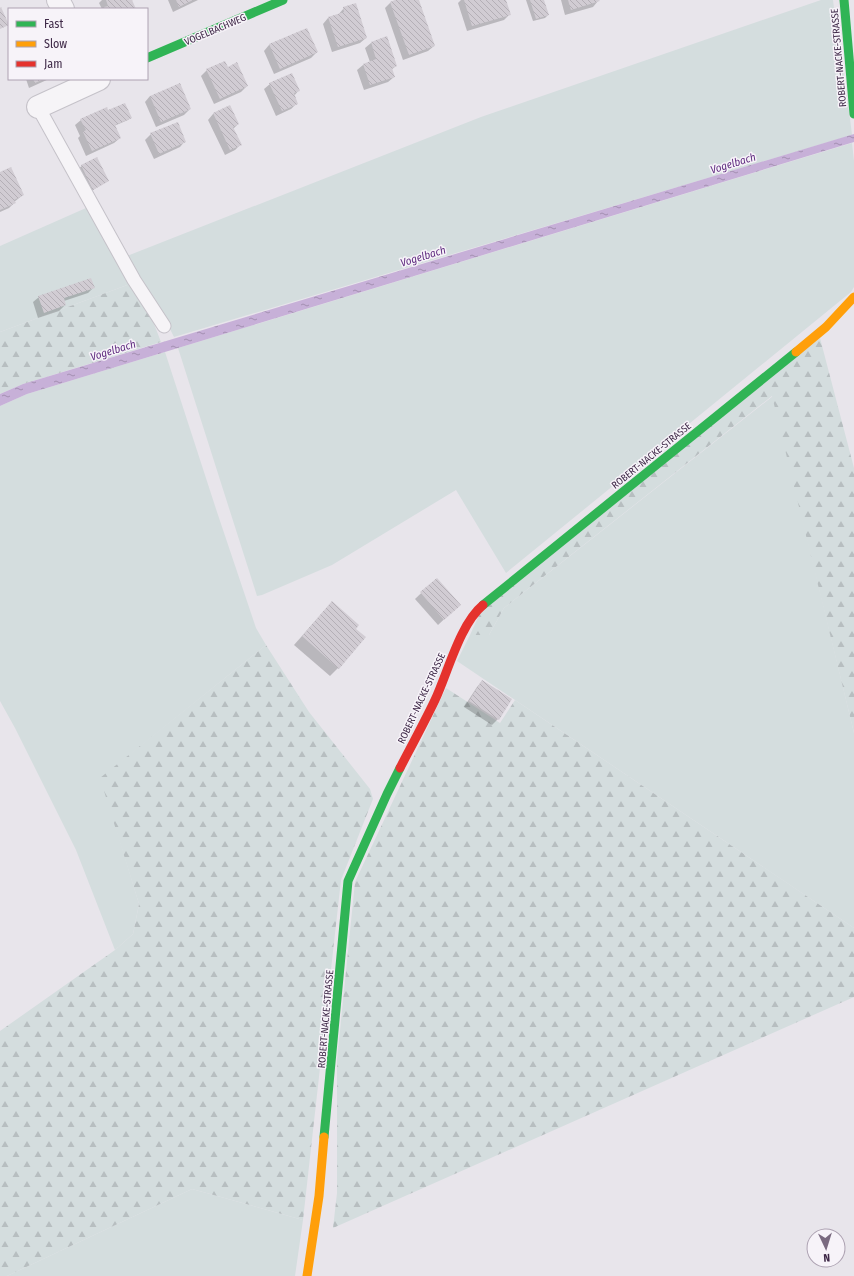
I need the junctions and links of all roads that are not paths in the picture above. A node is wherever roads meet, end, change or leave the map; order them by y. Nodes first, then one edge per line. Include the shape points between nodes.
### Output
1 (283, 0) edge
2 (844, 0) edge
3 (148, 58) edge
4 (97, 80) edge
5 (38, 107) joint
6 (854, 114) edge
7 (854, 297) edge
8 (164, 326) dead end
9 (306, 1276) edge

1 - 3 street, VOGELBACHWEG
2 - 6 street, ROBERT-NACKE-STRASSE
4 - 5 street
5 - 8 lane via 134,280
7 - 9 street, ROBERT-NACKE-STRASSE via 826,327 477,610 464,630 436,699 387,794 348,880 319,1196

